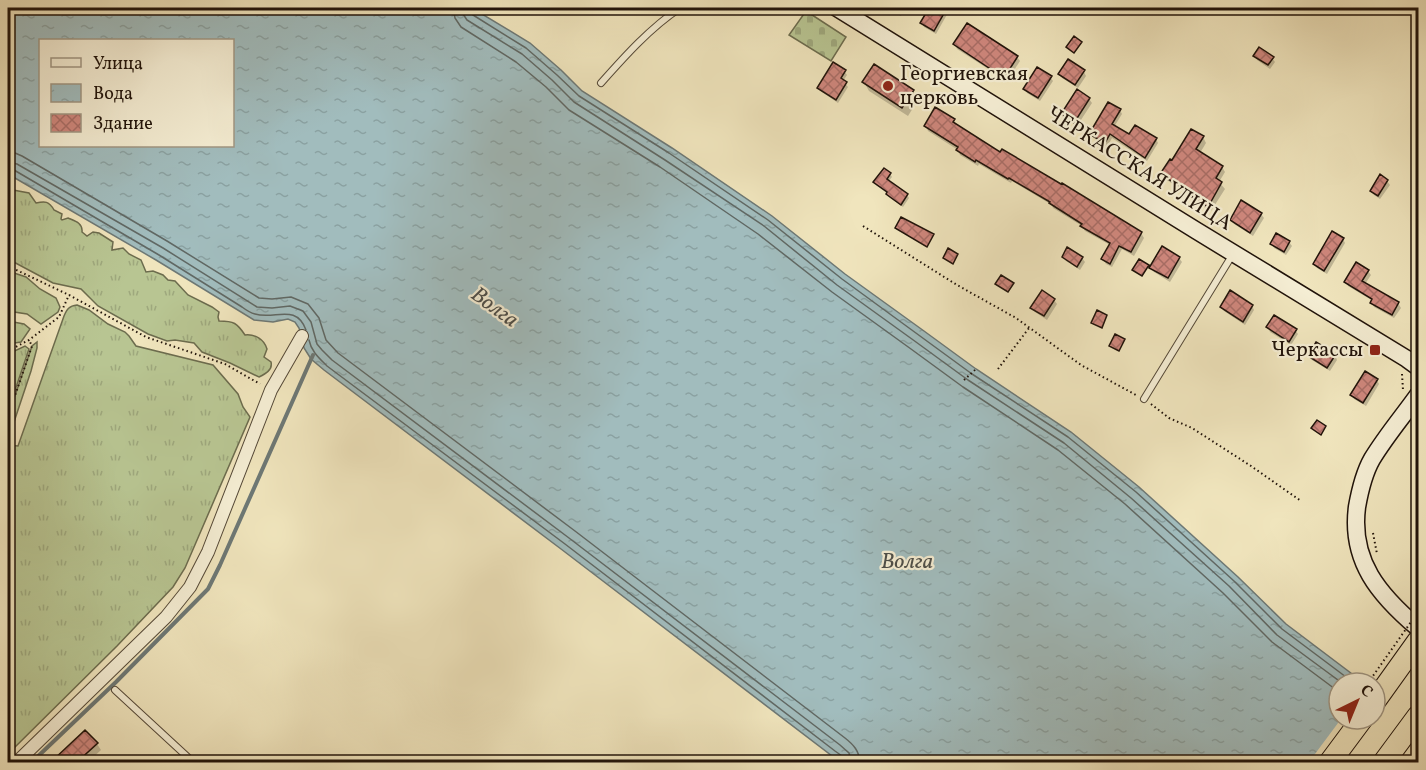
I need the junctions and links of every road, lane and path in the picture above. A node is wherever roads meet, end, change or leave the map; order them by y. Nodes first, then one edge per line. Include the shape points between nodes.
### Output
1 (680, 8) edge
2 (794, 8) edge
3 (837, 8) edge
4 (790, 12) dead end
5 (601, 83) dead end
6 (863, 226) dead end
7 (1233, 253) junction
8 (8, 266) edge
9 (69, 295) junction
10 (1029, 328) junction
11 (302, 336) dead end
12 (29, 340) junction
13 (8, 351) edge
14 (1419, 367) edge
15 (1399, 368) dead end
16 (976, 369) dead end
17 (998, 369) dead end
18 (964, 380) dead end
19 (270, 390) junction
20 (1411, 394) edge
21 (1144, 399) junction
22 (8, 416) edge
23 (1301, 501) dead end
24 (1371, 526) dead end
25 (1377, 554) dead end
26 (1419, 612) edge
27 (1419, 628) edge
28 (1419, 641) edge
29 (1377, 671) edge
30 (1387, 685) edge
31 (115, 690) dead end
32 (1419, 716) edge
33 (1353, 731) edge
34 (1419, 751) edge
35 (17, 762) edge
36 (193, 762) edge
37 (1330, 762) edge
38 (1384, 762) edge
39 (1410, 762) edge

1 - 5 lane via 630,51
2 - 4 path
3 - 7 street, ЧЕРКАССКАЯ УЛИЦА
6 - 10 path
7 - 14 street, ЧЕРКАССКАЯ УЛИЦА
7 - 21 lane
8 - 9 path
9 - 12 path via 59,317
9 - 19 path via 146,337 225,364
10 - 17 path
10 - 21 path via 1081,365
11 - 19 street
12 - 13 path
12 - 22 path via 32,346
15 - 20 path
16 - 18 path
19 - 35 street via 208,552 190,587 166,617
20 - 27 street via 1366,470 1356,527 1361,554 1373,580
21 - 23 path
24 - 25 path
26 - 29 path, bridge
28 - 30 highway
31 - 36 lane
32 - 38 highway
33 - 37 highway
34 - 39 path

